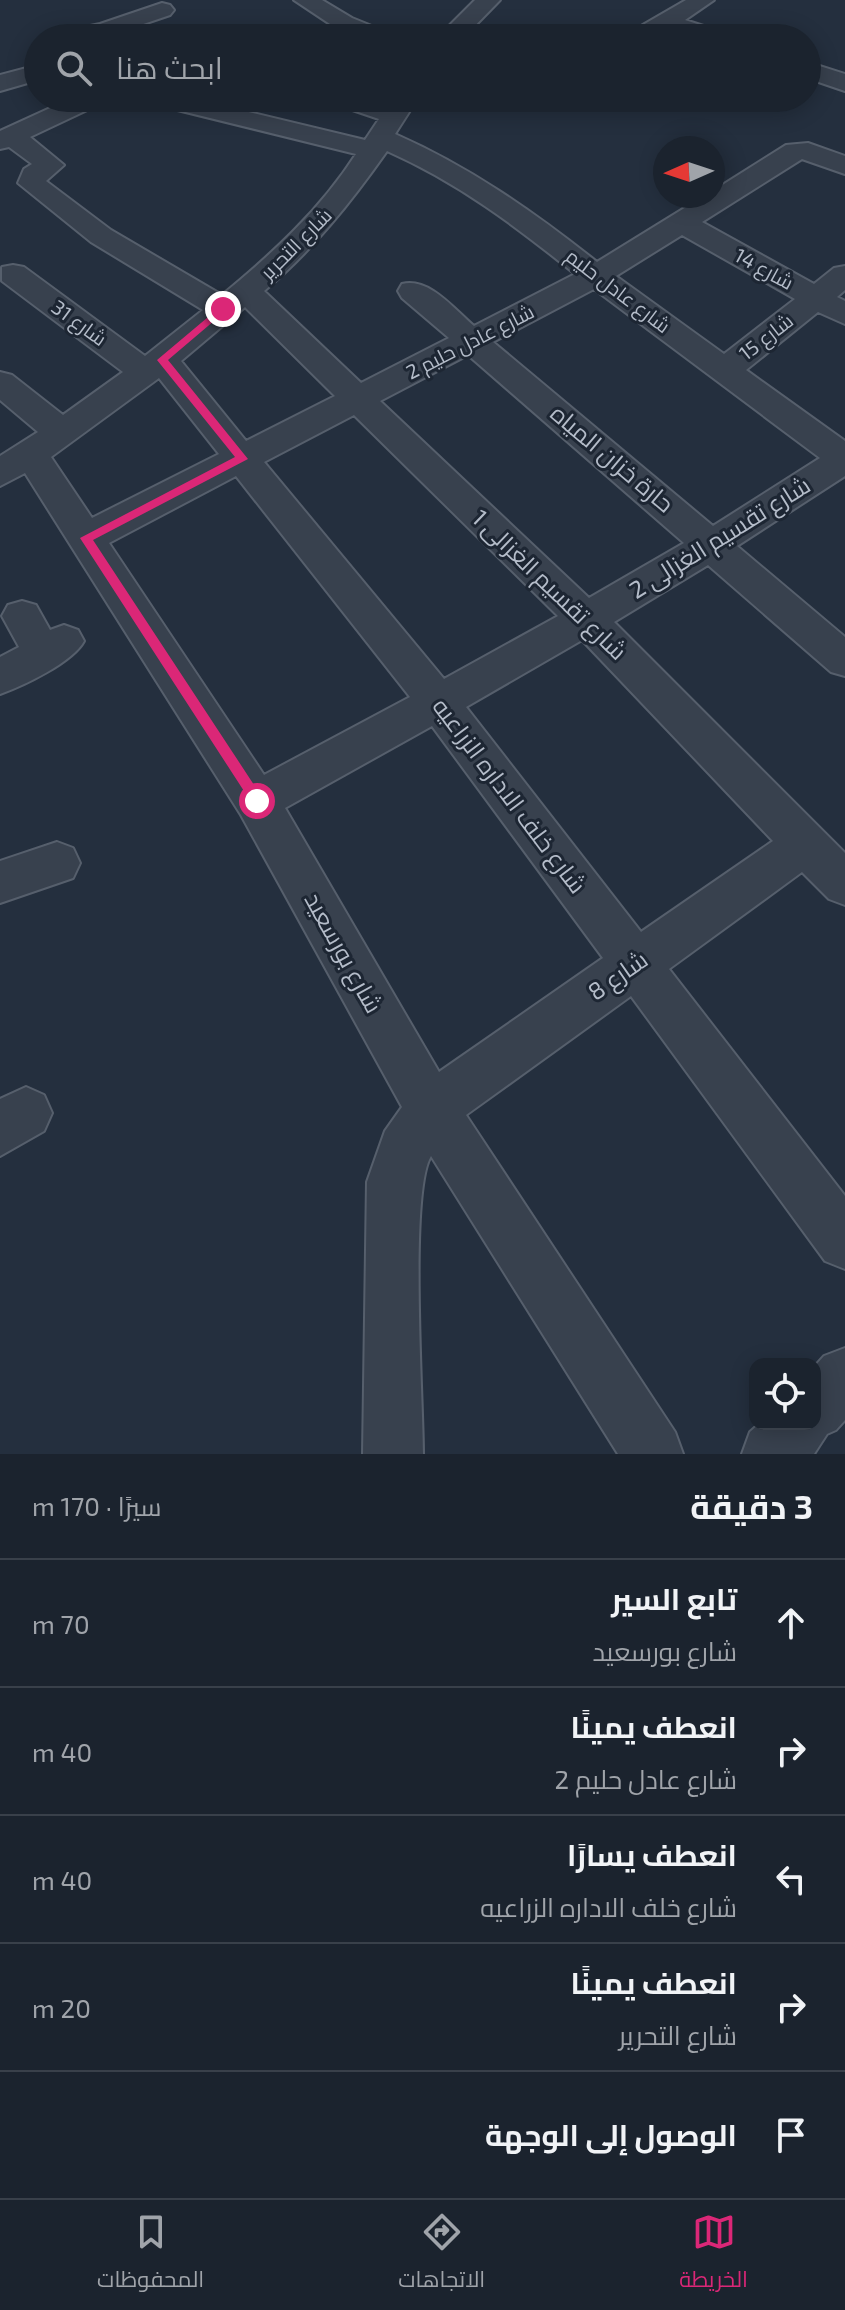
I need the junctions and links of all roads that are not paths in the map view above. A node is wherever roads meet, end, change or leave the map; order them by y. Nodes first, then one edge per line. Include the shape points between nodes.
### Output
1 (306, 0) edge
2 (488, 0) edge
3 (702, 0) edge
4 (155, 20) dead end
5 (665, 21) junction
6 (135, 24) edge
7 (346, 24) edge
8 (463, 24) edge
9 (660, 24) edge
10 (674, 24) edge
11 (821, 74) edge
12 (24, 76) edge
13 (0, 83) edge
14 (845, 83) edge
15 (63, 112) edge
16 (205, 112) edge
17 (364, 112) edge
18 (388, 126) edge
19 (6, 138) edge
20 (845, 166) edge
21 (683, 224) junction
22 (13, 274) dead end
23 (845, 275) edge
24 (596, 276) junction
25 (413, 291) dead end
26 (816, 298) junction
27 (235, 301) junction
28 (845, 314) edge
29 (474, 341) junction
30 (153, 366) junction
31 (725, 370) junction
32 (0, 383) edge
33 (359, 400) junction
34 (31, 453) edge
35 (242, 459) junction
36 (845, 459) edge
37 (86, 538) junction
38 (713, 545) junction
39 (22, 616) dead end
40 (587, 620) junction
41 (845, 660) edge
42 (0, 677) edge
43 (438, 702) junction
44 (257, 801) junction
45 (806, 843) junction
46 (57, 863) dead end
47 (0, 882) edge
48 (845, 884) edge
49 (636, 963) junction
50 (431, 1109) junction
51 (845, 1241) edge
52 (845, 1377) edge
53 (821, 1403) edge
54 (795, 1430) edge
55 (393, 1454) edge
56 (653, 1454) edge
57 (772, 1454) edge

1 - 7 street
2 - 8 street
3 - 5 street
4 - 6 street
5 - 9 street
5 - 10 street
11 - 14 street
12 - 13 street
15 - 19 street
16 - 18 street
17 - 18 street
18 - 24 street, شارع عادل حليم
18 - 27 street, شارع التحرير via 320,224
19 - 27 street, شارع تقسيم الغزالى 1 via 50,165 34,175 32,183 101,236
20 - 21 street, شارع عادل حليم 2 via 796,151
21 - 24 street, شارع عادل حليم 2
21 - 26 street, شارع 14
22 - 30 street, شارع 31
23 - 26 street, شارع 15
24 - 29 street, شارع عادل حليم 2
24 - 31 street, شارع عادل حليم
25 - 29 street, حارة خزان المياه
26 - 28 street, شارع 14
26 - 31 street, شارع 15
27 - 30 street, شارع التحرير
27 - 33 street, شارع تقسيم الغزالى 1
29 - 33 street, شارع عادل حليم 2
29 - 38 street, حارة خزان المياه
30 - 34 street, شارع التحرير
30 - 35 street, شارع خلف الاداره الزراعيه
31 - 36 street, شارع عادل حليم
32 - 34 street, شارع بورسعيد
33 - 35 street, شارع عادل حليم 2
33 - 40 street, شارع تقسيم الغزالى 1
34 - 37 street, شارع بورسعيد
35 - 37 street, شارع عادل حليم 2
35 - 43 street, شارع خلف الاداره الزراعيه
36 - 38 street, شارع تقسيم الغزالى 2
37 - 44 street, شارع بورسعيد
38 - 40 street, شارع تقسيم الغزالى 2
38 - 41 street, حارة خزان المياه
39 - 42 street via 53,647
40 - 43 street, شارع تقسيم الغزالى 2
40 - 45 street, شارع تقسيم الغزالى 1
43 - 44 street, شارع تقسيم الغزالى 2
43 - 49 street, شارع خلف الاداره الزراعيه
44 - 50 street, شارع بورسعيد
45 - 48 street, شارع تقسيم الغزالى 1
45 - 49 street, شارع 8
46 - 47 street
49 - 50 street, شارع 8
49 - 51 street, شارع خلف الاداره الزراعيه
50 - 55 street via 404,1150 394,1182
50 - 56 street, شارع بورسعيد
52 - 53 street
54 - 57 street

